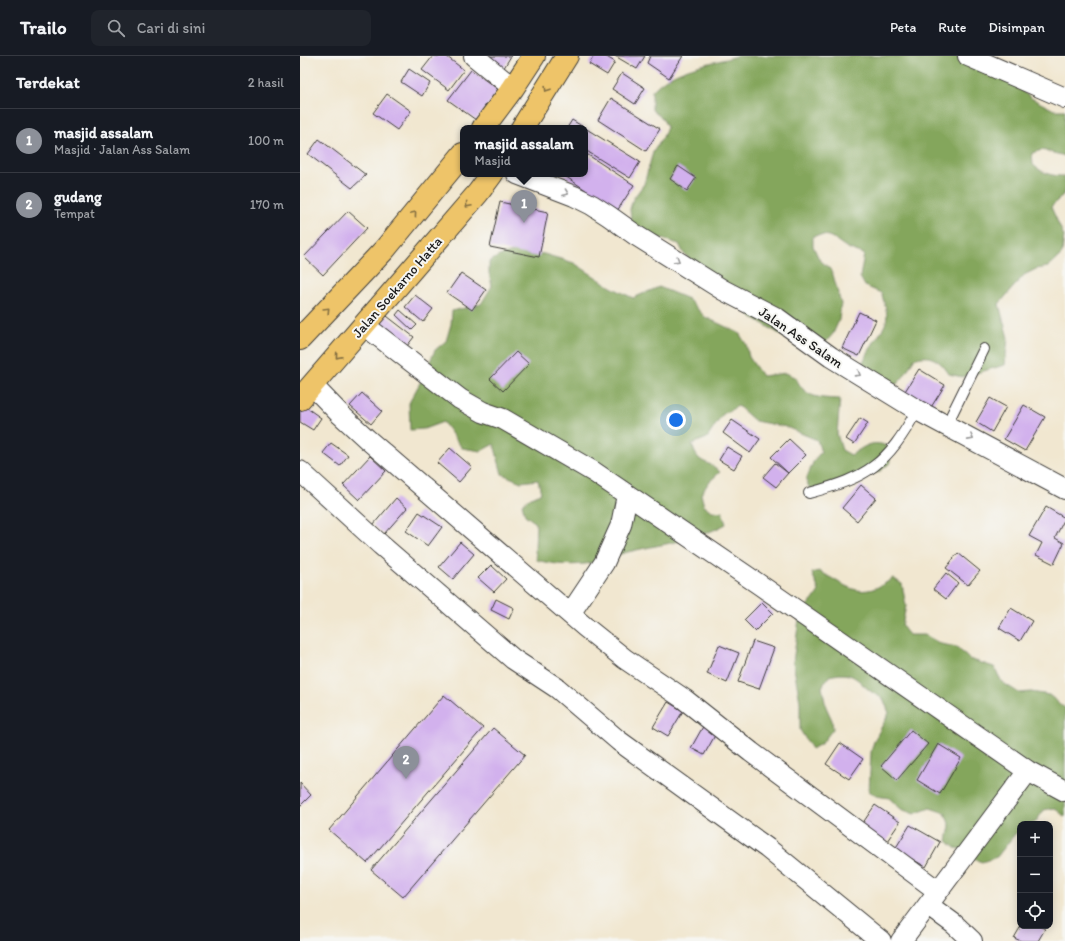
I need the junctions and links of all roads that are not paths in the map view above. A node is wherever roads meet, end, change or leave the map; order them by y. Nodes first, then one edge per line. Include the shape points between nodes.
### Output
1 (474, 56) edge
2 (534, 56) edge
3 (568, 56) edge
4 (968, 56) edge
5 (513, 88) junction
6 (1065, 98) edge
7 (485, 125) edge
8 (524, 125) edge
9 (460, 158) edge
10 (490, 177) edge
11 (525, 177) edge
12 (364, 326) junction
13 (302, 331) edge
14 (984, 349) dead end
15 (306, 392) edge
16 (916, 410) junction
17 (946, 426) junction
18 (300, 471) edge
19 (1065, 489) edge
20 (809, 492) dead end
21 (627, 495) junction
22 (570, 614) junction
23 (1028, 772) junction
24 (1065, 791) edge
25 (933, 898) junction
26 (881, 941) edge
27 (901, 941) edge
28 (972, 941) edge

1 - 5 street
2 - 5 highway
3 -> 8 highway
4 - 6 street
5 - 7 highway
13 -> 9 highway via 385,250
10 -> 12 highway, Jalan Soekarno Hatta
11 -> 16 street, Jalan Ass Salam via 574,196 603,212 723,290 777,318 831,357
12 -> 15 highway, Jalan Soekarno Hatta
12 - 21 street via 460,399 483,412 503,419 594,472
14 - 17 lane
15 - 22 street via 340,415
16 - 17 street, Jalan Ass Salam
16 - 20 lane via 905,431 872,470 833,486
17 -> 19 street, Jalan Ass Salam
18 - 26 street via 513,659 557,688 619,741 767,848
21 - 22 street via 621,525 604,563
21 - 23 street
22 - 25 street via 625,659 684,699
23 - 24 street
23 - 25 street
25 - 27 street
25 - 28 street

